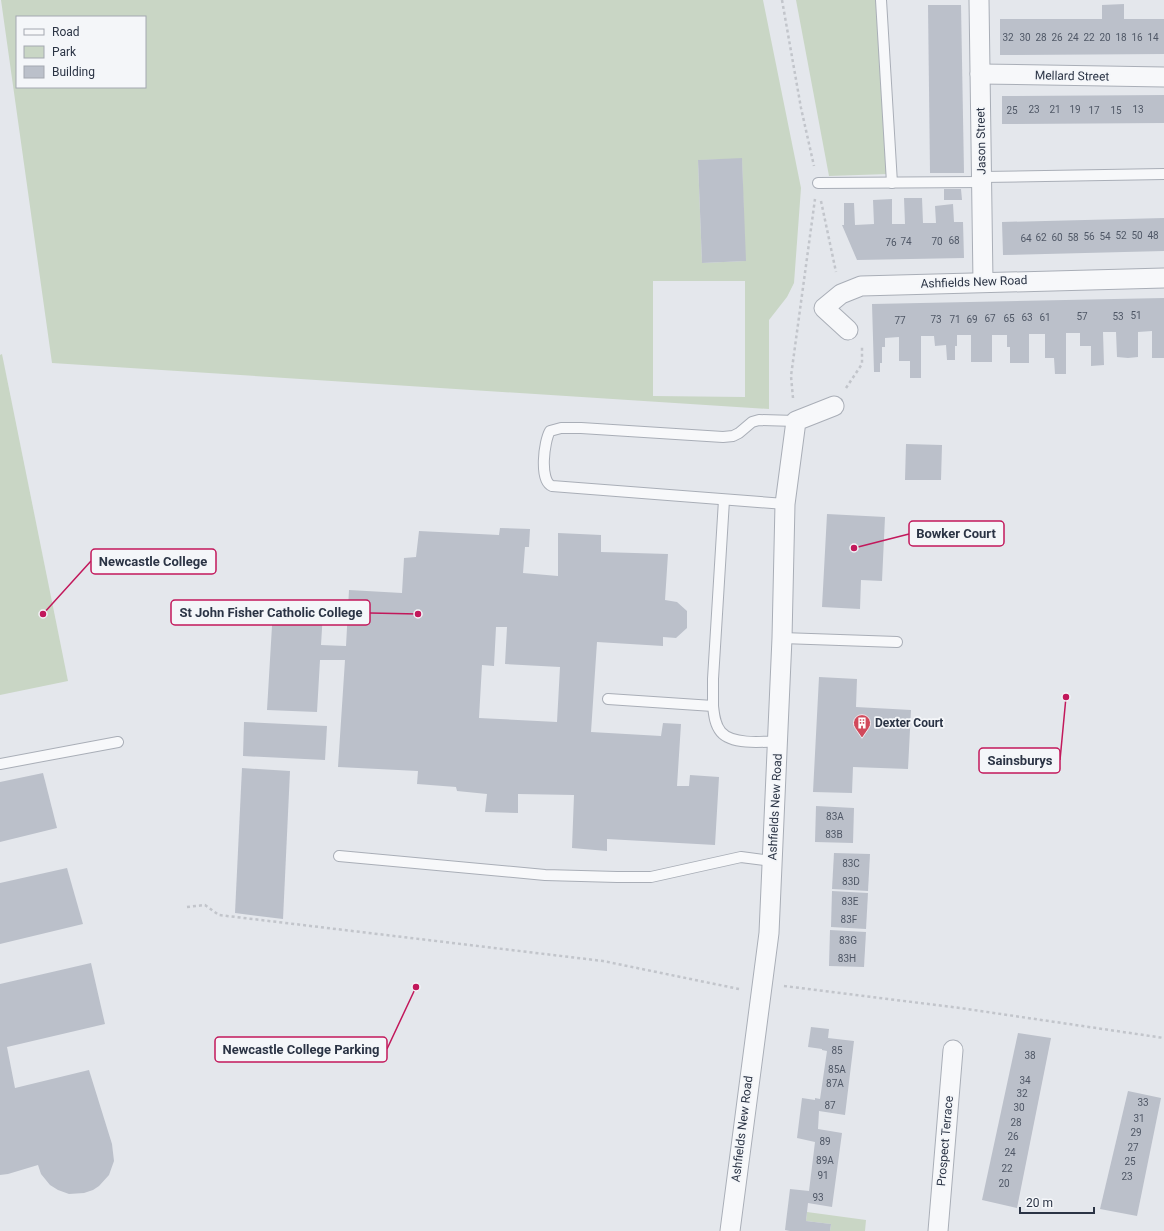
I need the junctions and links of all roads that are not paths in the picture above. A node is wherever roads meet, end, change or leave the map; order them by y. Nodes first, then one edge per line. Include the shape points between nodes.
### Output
1 (881, 0) edge
2 (979, 0) edge
3 (980, 74) junction
4 (1164, 77) edge
5 (1164, 174) edge
6 (982, 180) junction
7 (818, 183) road end
8 (892, 183) junction
9 (1164, 278) edge
10 (983, 282) junction
11 (848, 330) dead end
12 (834, 406) dead end
13 (796, 421) junction
14 (724, 500) junction
15 (785, 504) junction
16 (782, 638) junction
17 (896, 642) dead end
18 (608, 699) dead end
19 (713, 706) junction
20 (778, 741) junction
21 (118, 742) dead end
22 (0, 764) edge
23 (339, 856) dead end
24 (772, 860) junction
25 (953, 1050) dead end
26 (730, 1231) edge
27 (938, 1231) edge

1 - 8 lane
2 - 3 street, Jason Street
3 - 4 street, Mellard Street
3 - 6 street, Jason Street
5 - 6 lane
6 - 8 lane
6 - 10 street, Jason Street
7 - 8 lane
9 - 10 street, Ashfields New Road
10 - 11 street, Ashfields New Road via 861,286 841,294 824,308
12 - 13 street
13 - 14 lane via 759,420 733,436 723,437 581,428 561,428 550,431 546,436 545,478 552,486
13 - 15 street, Ashfields New Road
14 - 15 lane
14 - 19 lane via 712,679
15 - 16 street, Ashfields New Road
16 - 17 lane
16 - 20 street, Ashfields New Road
18 - 19 lane
19 - 20 lane via 715,720 721,733 748,742
20 - 24 street, Ashfields New Road
21 - 22 lane
23 - 24 lane via 545,875 624,877 651,877 677,873 741,857
24 - 26 street, Ashfields New Road via 769,933
25 - 27 street, Prospect Terrace

